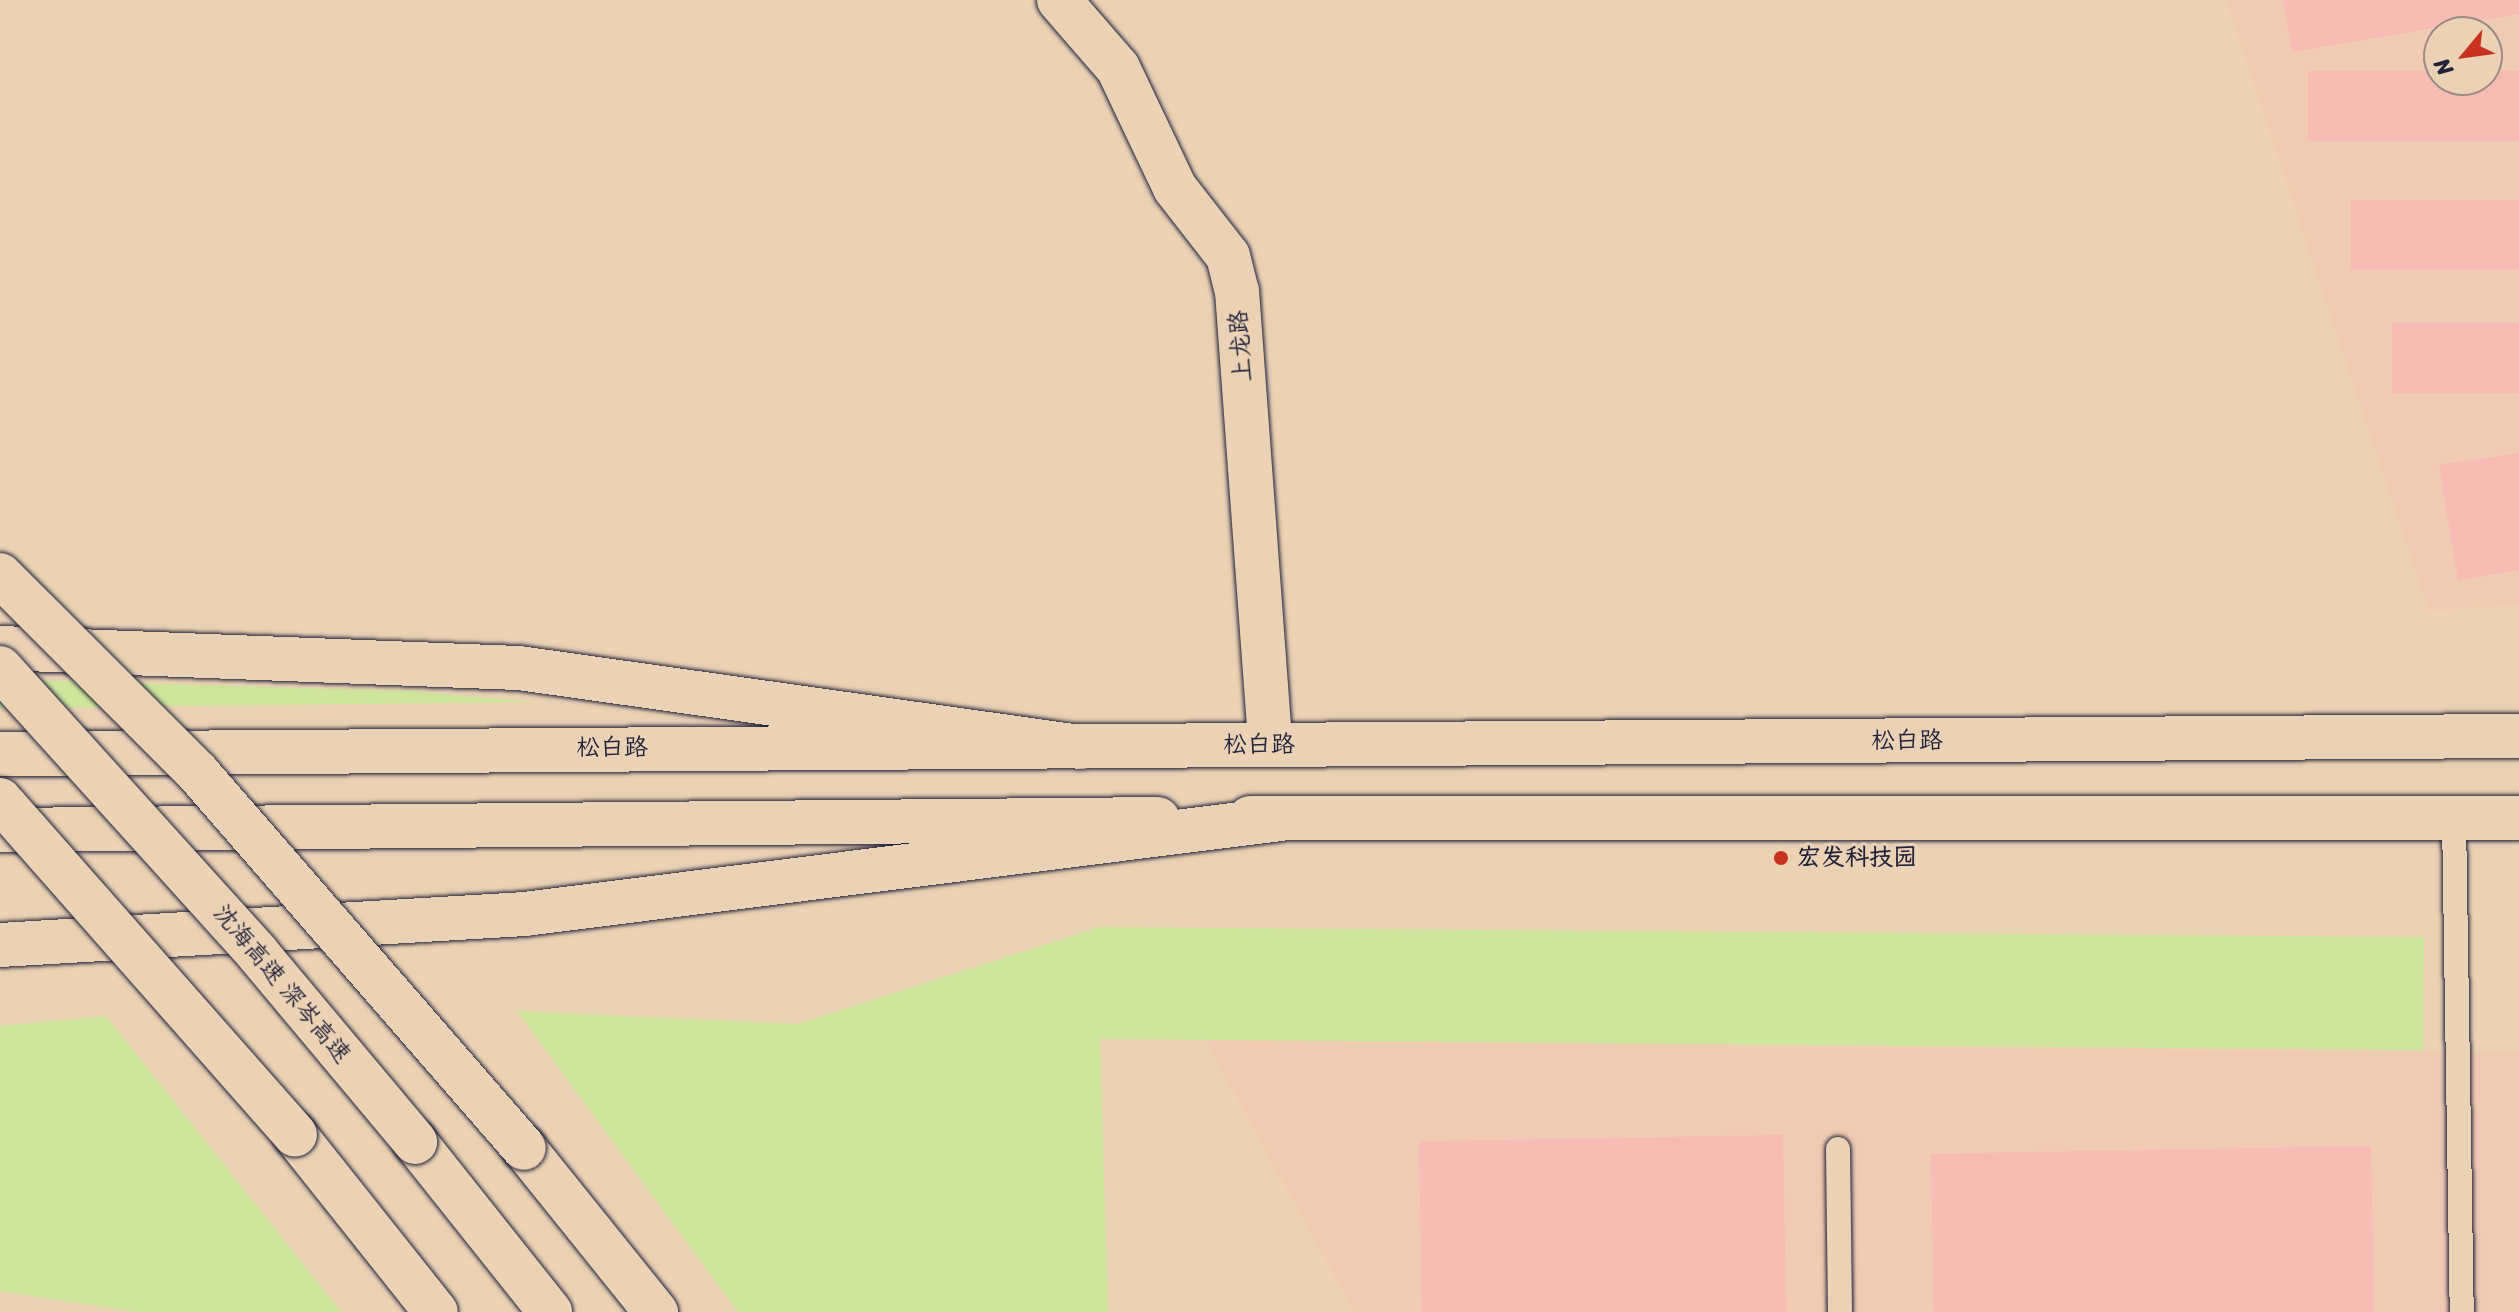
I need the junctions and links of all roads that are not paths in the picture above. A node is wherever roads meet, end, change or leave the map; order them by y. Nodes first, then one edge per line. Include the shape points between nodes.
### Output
1 (1059, 0) edge
2 (0, 575) edge
3 (0, 648) edge
4 (0, 668) edge
5 (2519, 736) edge
6 (1270, 745) junction
7 (1080, 747) junction
8 (0, 754) edge
9 (0, 800) edge
10 (1288, 818) junction
11 (2454, 818) junction
12 (2519, 818) edge
13 (0, 830) edge
14 (0, 945) edge
15 (1838, 1149) dead end
16 (436, 1312) edge
17 (550, 1312) edge
18 (656, 1312) edge
19 (1840, 1312) edge
20 (2462, 1312) edge

1 - 6 main road, 上龙路 via 1118,68 1175,188 1228,256 1237,291
2 - 18 main road, bridge via 197,772 524,1148
3 - 7 main road via 519,668
4 - 17 main road, 沈海高速 深岑高速, bridge via 258,954
5 - 6 main road, 松白路
6 - 7 main road, 松白路
7 - 8 main road, 松白路
9 - 16 main road, bridge via 295,1135
10 - 11 main road
10 - 13 main road
10 - 14 main road via 525,914
11 - 12 main road
11 - 20 lane
15 - 19 lane

